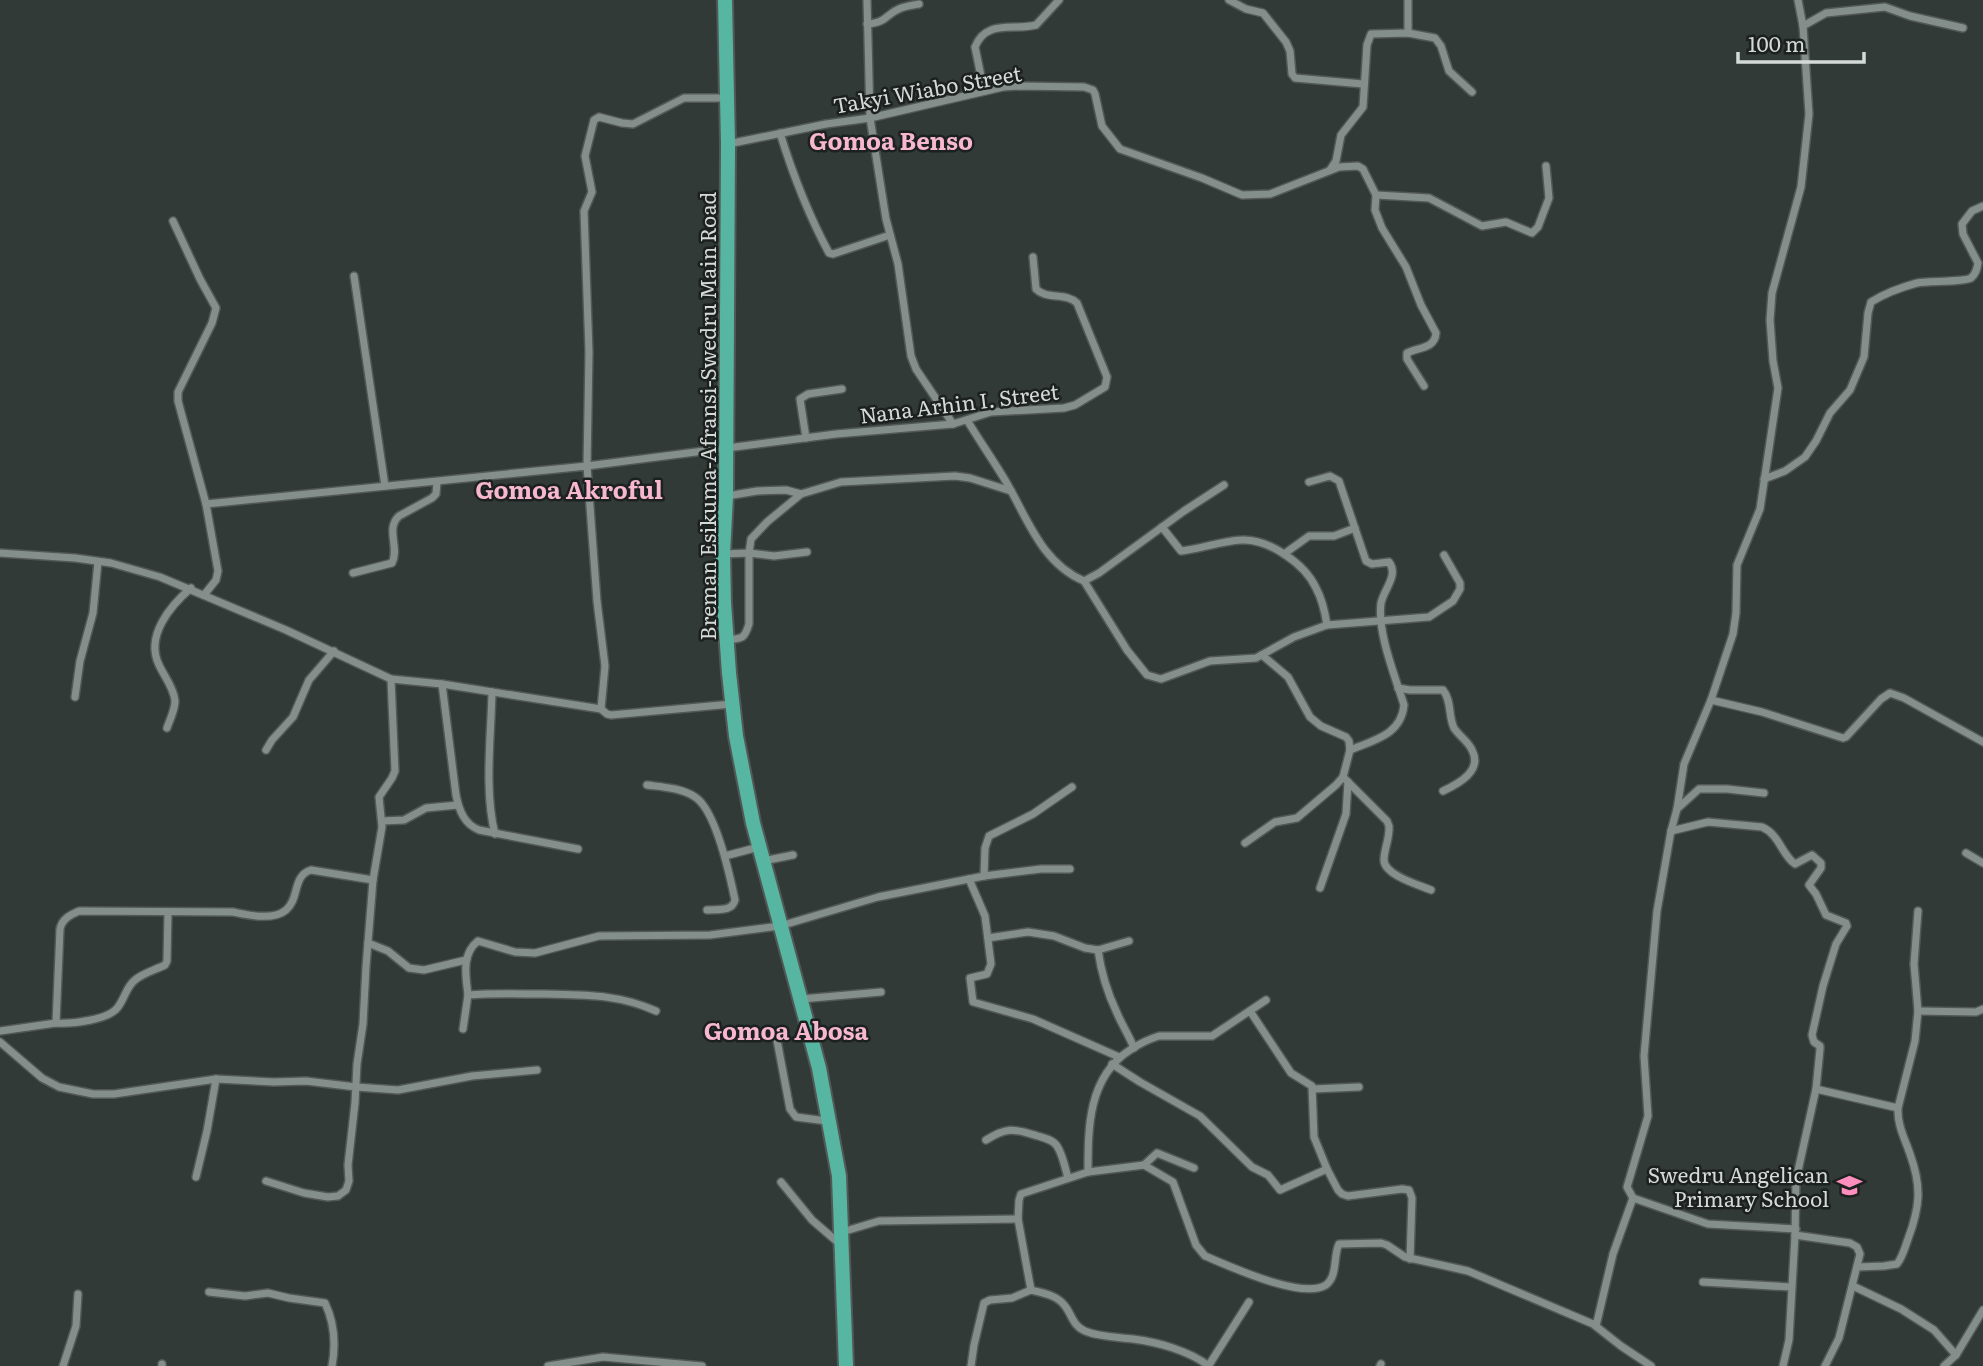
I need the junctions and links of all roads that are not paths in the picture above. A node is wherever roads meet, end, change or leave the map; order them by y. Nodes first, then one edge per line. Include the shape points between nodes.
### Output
1 (725, 0) edge
2 (867, 0) edge
3 (1059, 0) edge
4 (1229, 0) edge
5 (1408, 0) edge
6 (1798, 0) edge
7 (919, 4) dead end
8 (867, 24) junction
9 (1803, 26) junction
10 (1964, 27) dead end
11 (1408, 33) junction
12 (1363, 84) junction
13 (984, 91) junction
14 (1472, 93) dead end
15 (728, 98) junction
16 (870, 118) junction
17 (780, 133) junction
18 (728, 144) junction
19 (1546, 166) dead end
20 (1330, 170) junction
21 (1376, 195) junction
22 (1983, 206) edge
23 (173, 220) dead end
24 (890, 235) junction
25 (1033, 257) dead end
26 (354, 276) dead end
27 (1424, 386) dead end
28 (842, 389) dead end
29 (967, 420) junction
30 (953, 424) junction
31 (806, 438) junction
32 (727, 448) junction
33 (587, 466) junction
34 (1764, 479) junction
35 (437, 482) junction
36 (1310, 482) dead end
37 (1224, 485) dead end
38 (385, 486) junction
39 (1012, 491) junction
40 (801, 494) junction
41 (726, 496) junction
42 (206, 504) junction
43 (1162, 527) junction
44 (1355, 528) junction
45 (807, 552) dead end
46 (749, 553) junction
47 (0, 554) edge
48 (723, 554) junction
49 (1284, 554) junction
50 (1444, 555) dead end
51 (99, 562) junction
52 (353, 573) dead end
53 (1084, 581) junction
54 (191, 588) junction
55 (204, 595) junction
56 (1380, 622) junction
57 (1327, 625) junction
58 (726, 640) junction
59 (334, 651) junction
60 (1262, 655) junction
61 (391, 679) junction
62 (442, 684) junction
63 (1398, 688) junction
64 (492, 692) junction
65 (75, 697) dead end
66 (1711, 700) junction
67 (732, 704) junction
68 (601, 709) junction
69 (167, 728) dead end
70 (1983, 742) edge
71 (266, 750) dead end
72 (1350, 750) junction
73 (1346, 779) junction
74 (646, 785) dead end
75 (1072, 787) dead end
76 (1443, 791) dead end
77 (1764, 793) dead end
78 (458, 804) junction
79 (1677, 809) junction
80 (382, 821) junction
81 (1671, 831) junction
82 (495, 834) junction
83 (1245, 843) dead end
84 (578, 849) dead end
85 (1966, 853) dead end
86 (761, 854) junction
87 (793, 855) dead end
88 (725, 856) junction
89 (1983, 863) edge
90 (1070, 869) dead end
91 (984, 876) junction
92 (969, 879) junction
93 (373, 880) junction
94 (1320, 888) dead end
95 (1431, 890) dead end
96 (707, 910) dead end
97 (1917, 911) dead end
98 (168, 912) junction
99 (780, 926) junction
100 (988, 938) junction
101 (1129, 941) dead end
102 (368, 943) junction
103 (1098, 950) junction
104 (466, 960) junction
105 (881, 992) dead end
106 (468, 996) junction
107 (800, 999) junction
108 (1266, 1000) dead end
109 (1983, 1009) edge
110 (656, 1011) dead end
111 (1250, 1011) junction
112 (1919, 1011) junction
113 (57, 1023) junction
114 (463, 1029) dead end
115 (0, 1031) edge
116 (776, 1035) dead end
117 (0, 1042) edge
118 (1134, 1048) junction
119 (1119, 1057) junction
120 (1112, 1064) junction
121 (537, 1070) dead end
122 (216, 1079) junction
123 (355, 1087) junction
124 (1360, 1087) dead end
125 (1313, 1089) junction
126 (1816, 1089) junction
127 (1898, 1108) junction
128 (827, 1121) junction
129 (986, 1140) dead end
130 (1144, 1165) junction
131 (1194, 1168) dead end
132 (1327, 1169) junction
133 (1088, 1172) junction
134 (196, 1177) dead end
135 (1069, 1178) junction
136 (266, 1181) dead end
137 (781, 1182) dead end
138 (1633, 1198) junction
139 (1018, 1219) junction
140 (1796, 1232) junction
141 (841, 1239) junction
142 (1410, 1259) junction
143 (1857, 1267) junction
144 (1703, 1282) dead end
145 (1853, 1286) junction
146 (1791, 1287) junction
147 (1031, 1290) junction
148 (209, 1292) dead end
149 (78, 1294) dead end
150 (1249, 1302) dead end
151 (1983, 1310) edge
152 (1596, 1326) junction
153 (1955, 1355) junction
154 (63, 1366) edge
155 (332, 1366) edge
156 (548, 1366) edge
157 (702, 1366) edge
158 (846, 1366) edge
159 (971, 1366) edge
160 (1209, 1366) edge
161 (1651, 1366) edge
162 (1783, 1366) edge
163 (1825, 1366) edge
164 (1944, 1366) edge

1 - 15 main road, Breman Esikuma-Afransi-Swedru Main Road
2 - 8 street
3 - 13 street via 1036,25 992,28 977,42
4 - 12 street via 1263,13 1289,47 1295,78
5 - 11 street
6 - 9 street
7 - 8 street
8 - 16 street
9 - 10 street via 1826,13 1885,7
9 - 34 street via 1810,114 1801,187 1770,305 1778,388
11 - 12 street via 1371,34
11 - 14 street via 1436,38 1449,71
12 - 20 street via 1363,107 1341,135
13 - 16 street, Takyi Wiabo Street
13 - 20 street, Takyi Wiabo Street via 1018,86 1089,88 1095,94 1104,130 1117,147 1242,195 1270,194
15 - 18 main road, Breman Esikuma-Afransi-Swedru Main Road
15 - 33 street via 684,98 633,124 594,120 585,156 593,190 584,211
16 - 17 street, Takyi Wiabo Street
16 - 24 street
17 - 18 street, Takyi Wiabo Street
17 - 24 street via 805,205 829,253
18 - 32 main road, Breman Esikuma-Afransi-Swedru Main Road
19 - 21 street via 1549,198 1532,233 1506,222 1482,226 1429,198
20 - 21 street via 1361,167
21 - 27 street via 1382,228 1406,267 1436,333 1432,343 1407,353
22 - 34 street via 1962,224 1978,263 1974,275 1964,281 1917,283 1871,302 1864,356 1850,390 1830,413 1805,457
23 - 42 street via 216,308 178,392
24 - 30 street via 914,364
25 - 29 street, Nana Arhin I. Street via 1039,293 1072,298 1077,303 1107,385 1070,407 991,412
26 - 38 street
28 - 31 street via 800,399
29 - 30 street, Nana Arhin I. Street
29 - 39 street
30 - 31 street, Nana Arhin I. Street
31 - 32 street, Nana Arhin I. Street
32 - 33 street, Nana Arhin I. Street
32 - 41 main road, Breman Esikuma-Afransi-Swedru Main Road
33 - 35 street, Nana Arhin I. Street
33 - 68 street via 605,666
34 - 66 street via 1759,514 1737,565 1735,627
35 - 38 street, Nana Arhin I. Street
35 - 52 street via 432,498 394,520 395,560
36 - 44 street via 1330,476 1339,481
37 - 43 street
38 - 42 street, Nana Arhin I. Street
39 - 40 street via 955,476 848,481
39 - 53 street via 1048,555
40 - 41 street via 786,490
40 - 46 street via 754,535
41 - 48 main road, Breman Esikuma-Afransi-Swedru Main Road
42 - 55 street via 218,571
43 - 49 street via 1181,551 1242,540
43 - 53 street
44 - 49 street via 1334,536 1309,536
44 - 56 street via 1366,561 1392,565
45 - 46 street
46 - 48 street
46 - 58 street via 749,624 742,638
47 - 51 street
48 - 58 main road, Breman Esikuma-Afransi-Swedru Main Road
49 - 57 street via 1314,584
50 - 56 street via 1460,583 1453,601 1423,619
51 - 54 street
51 - 65 street
53 - 60 street via 1127,650 1154,678 1210,661
54 - 55 street
54 - 69 street via 170,608 154,646 175,700
55 - 59 street
56 - 57 street
56 - 63 street
57 - 60 street
58 - 67 main road, Breman Esikuma-Afransi-Swedru Main Road
59 - 61 street
59 - 71 street via 309,680 292,717
60 - 72 street via 1292,683 1310,717 1346,737
61 - 62 street
61 - 80 street via 395,771 379,797
62 - 64 street
62 - 78 street
63 - 72 street via 1404,714 1396,728
63 - 76 street via 1443,690 1453,725 1472,748 1471,771
64 - 68 street
64 - 82 street via 490,794
66 - 70 street via 1843,738 1890,694
66 - 79 street via 1684,764
67 - 68 street via 618,716
67 - 86 main road, Breman Esikuma-Afransi-Swedru Main Road
72 - 73 street
73 - 83 street via 1297,818 1275,822
73 - 94 street via 1346,814
73 - 95 street via 1390,826 1386,868
74 - 88 street via 698,799
75 - 91 street via 989,836
77 - 79 street via 1699,789
78 - 80 street via 426,808 404,820
78 - 82 street via 472,827
79 - 81 street
80 - 93 street
81 - 126 street via 1708,822 1762,827 1771,832 1794,864 1812,855 1821,863 1809,885 1826,915 1847,926 1836,944 1814,1024 1812,1039 1820,1046
81 - 138 street via 1657,911 1644,1056 1648,1116 1628,1187
82 - 84 street
85 - 89 street
86 - 87 street
86 - 88 street
86 - 99 main road, Breman Esikuma-Afransi-Swedru Main Road
88 - 96 street via 735,903 730,908
90 - 91 street
91 - 92 street
92 - 99 street via 878,897
92 - 100 street via 985,916
93 - 98 street via 311,870 303,872 289,908 281,913
93 - 102 street
97 - 112 street via 1914,964
98 - 113 street via 165,965 134,980 108,1016
98 - 113 street via 79,911 69,915 61,923
99 - 104 street via 710,934 599,936 536,953 476,942
99 - 107 main road, Breman Esikuma-Afransi-Swedru Main Road
100 - 103 street via 1023,932
100 - 119 street via 990,968 985,975 970,978 973,1002 1033,1019
101 - 103 street
102 - 104 street via 409,968 424,970
102 - 123 street
103 - 118 street via 1101,973
104 - 106 street
105 - 107 street
106 - 110 street via 611,996
106 - 114 street
107 - 128 main road, Breman Esikuma-Afransi-Swedru Main Road via 819,1068
108 - 111 street
109 - 112 street
111 - 118 street via 1212,1036 1152,1038
111 - 125 street via 1291,1073
112 - 127 street
113 - 115 street
116 - 128 street via 789,1109 796,1118
117 - 122 street via 42,1079 93,1094
118 - 119 street
119 - 120 street
120 - 132 street via 1200,1116 1280,1190
120 - 133 street via 1101,1081 1090,1117
121 - 123 street via 398,1090
122 - 123 street
122 - 134 street
123 - 136 street via 346,1190 328,1197
124 - 125 street
125 - 132 street via 1312,1132
126 - 127 street
126 - 140 street via 1796,1180
127 - 143 street via 1918,1184 1916,1216 1897,1264
128 - 141 main road, Breman Esikuma-Afransi-Swedru Main Road via 839,1176
129 - 135 street via 1016,1129 1048,1139 1061,1152
130 - 131 street via 1157,1153
130 - 133 street
130 - 142 street via 1173,1182 1199,1251 1261,1279 1311,1288 1326,1284 1341,1243 1381,1243
132 - 142 street via 1345,1195 1409,1190
133 - 135 street
135 - 139 street via 1021,1194
137 - 141 street via 812,1220
138 - 140 street via 1708,1224
138 - 152 street via 1612,1254
139 - 141 street via 880,1221
139 - 147 street
140 - 143 street via 1857,1247
140 - 146 street
141 - 158 main road, Breman Esikuma-Afransi-Swedru Main Road
142 - 152 street via 1474,1273
143 - 145 street
144 - 146 street
145 - 153 street via 1934,1330
145 - 163 street via 1839,1338
146 - 162 street
147 - 159 street via 984,1303
147 - 160 street via 1065,1304 1085,1331 1175,1349
148 - 155 street via 268,1293 325,1303 336,1346
149 - 154 street via 76,1326
150 - 160 street
151 - 153 street
152 - 161 street
153 - 164 street
156 - 157 street via 603,1357

